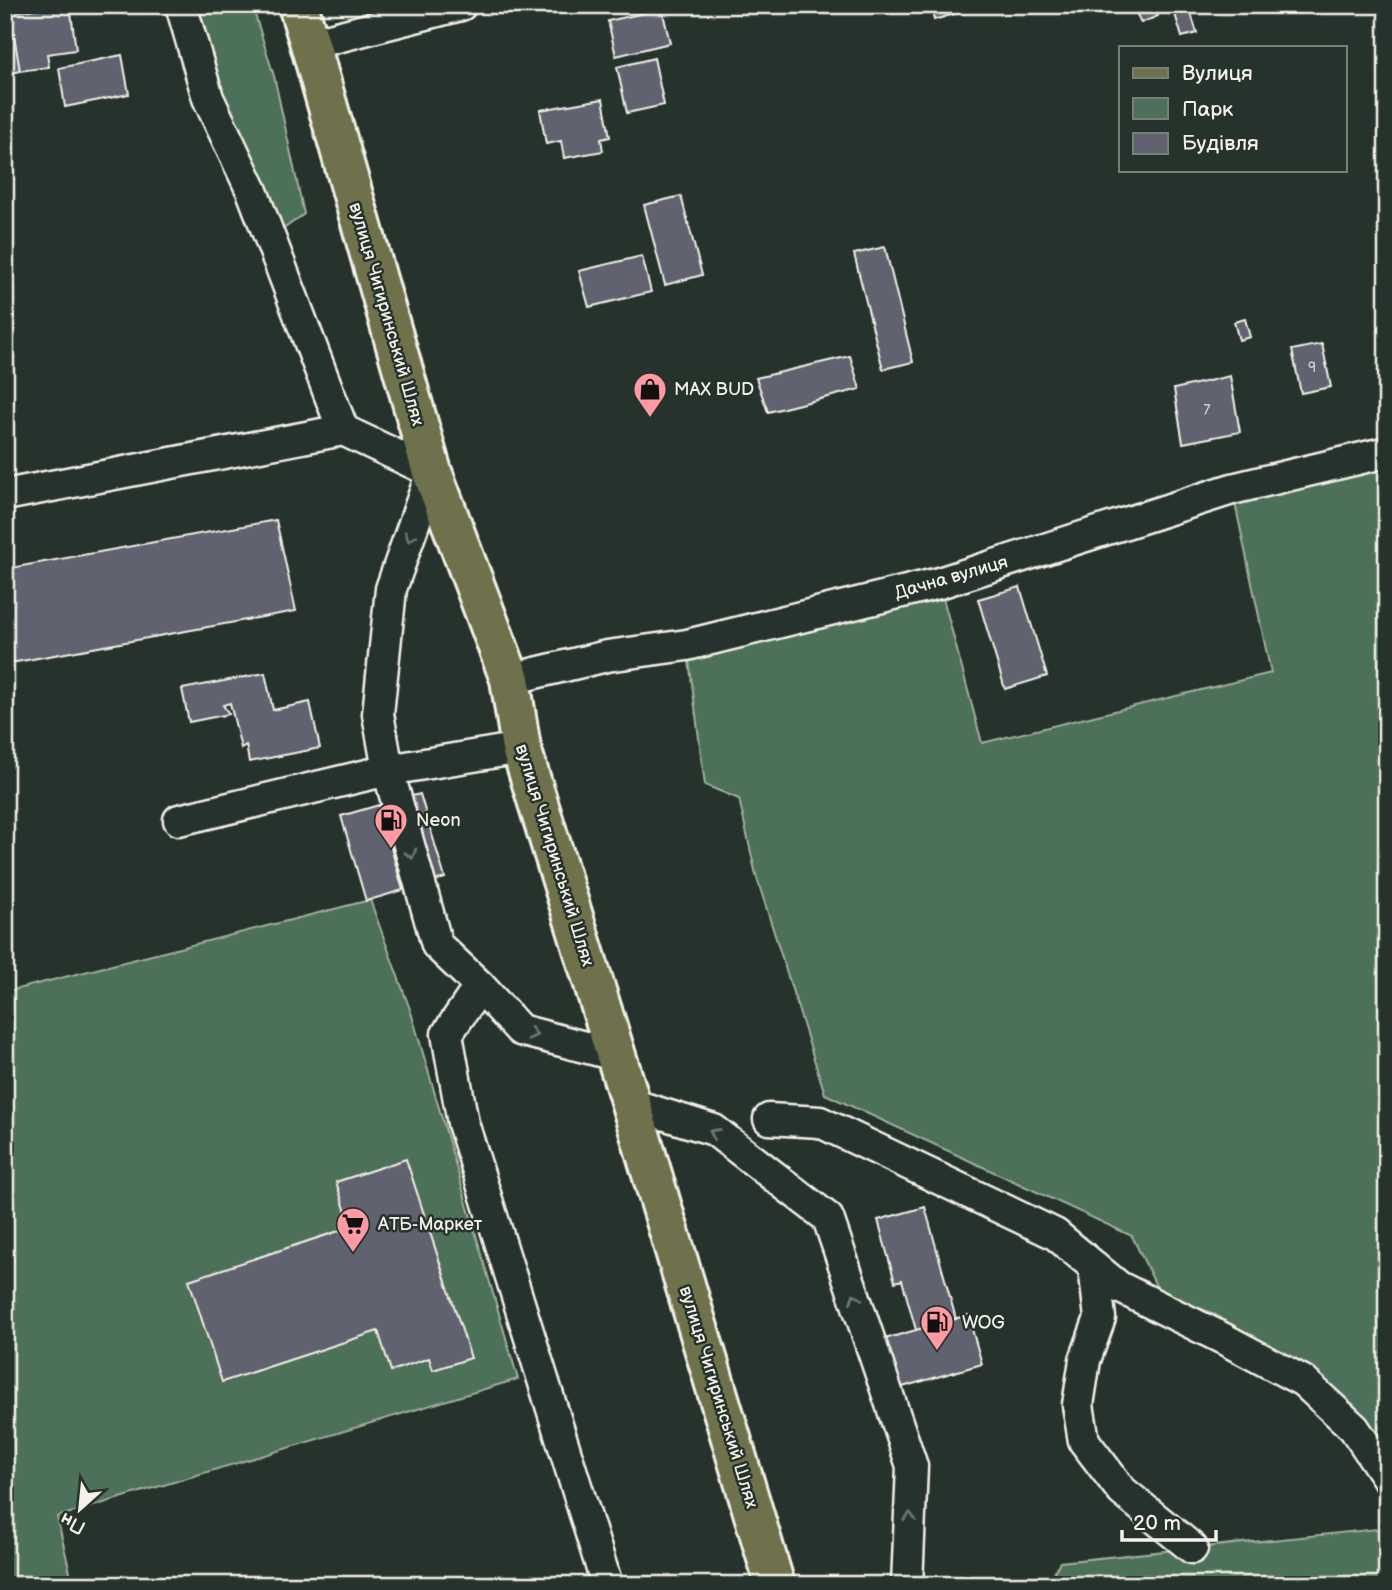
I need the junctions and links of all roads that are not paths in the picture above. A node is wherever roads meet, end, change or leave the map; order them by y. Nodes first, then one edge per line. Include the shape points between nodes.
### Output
1 (181, 5) edge
2 (298, 5) edge
3 (461, 5) edge
4 (310, 44) junction
5 (343, 430) junction
6 (1387, 452) edge
7 (432, 472) junction
8 (5, 495) edge
9 (510, 679) junction
10 (521, 748) junction
11 (388, 770) junction
12 (179, 820) dead end
13 (480, 986) junction
14 (615, 1055) junction
15 (631, 1104) junction
16 (769, 1119) dead end
17 (1094, 1266) junction
18 (1387, 1477) edge
19 (1192, 1548) dead end
20 (607, 1585) edge
21 (775, 1585) edge
22 (907, 1585) edge

1 - 5 street via 208,98 252,191
2 - 4 main road, вулиця Чигиринський Шлях
3 - 4 street
4 - 7 main road, вулиця Чигиринський Шлях
5 - 7 street
5 - 8 street
6 - 9 street, Дачна вулиця via 1232,489 939,583 687,645 607,656
7 - 9 main road, вулиця Чигиринський Шлях
7 -> 11 street via 391,589 377,714
9 - 10 main road, вулиця Чигиринський Шлях
10 - 11 street
10 - 14 main road, вулиця Чигиринський Шлях
11 - 12 street
11 -> 13 street via 437,945
13 -> 14 street via 520,1030
13 - 20 street via 447,1034 463,1123
14 - 15 main road, вулиця Чигиринський Шлях
15 - 21 main road, вулиця Чигиринський Шлях
22 -> 15 street via 912,1466 828,1218 714,1130
16 - 17 street via 820,1122 1055,1234
17 - 18 street via 1119,1287 1303,1381 1354,1428
17 - 19 street via 1100,1318 1085,1360 1078,1405 1084,1441 1122,1491

